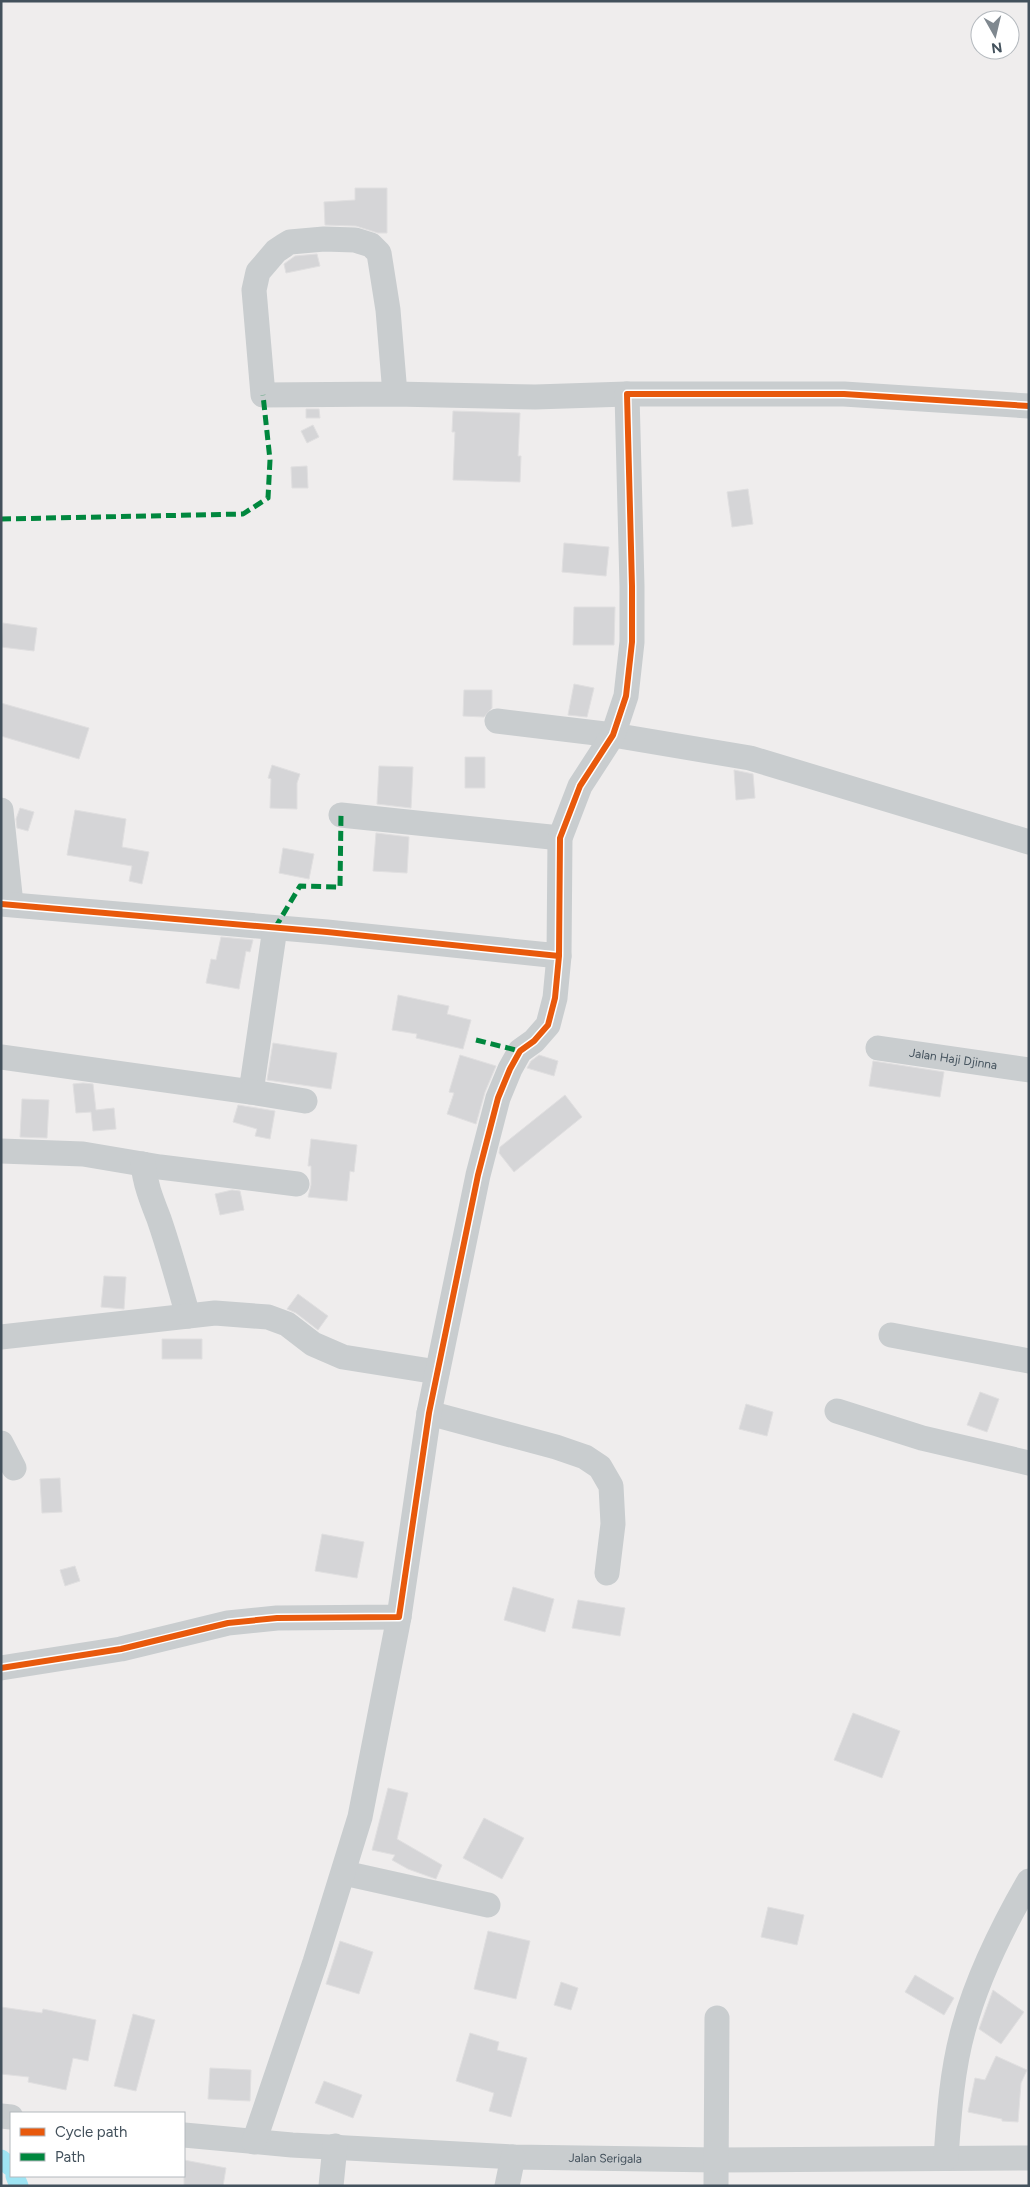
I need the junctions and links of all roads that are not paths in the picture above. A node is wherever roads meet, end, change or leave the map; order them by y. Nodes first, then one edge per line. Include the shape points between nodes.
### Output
1 (395, 394) junction
2 (626, 394) junction
3 (1029, 406) edge
4 (497, 721) dead end
5 (613, 735) junction
6 (1, 810) edge
7 (341, 815) dead end
8 (560, 838) junction
9 (1029, 842) edge
10 (6, 904) edge
11 (274, 928) junction
12 (559, 956) junction
13 (878, 1048) dead end
14 (1, 1057) edge
15 (1029, 1070) edge
16 (250, 1092) junction
17 (305, 1101) dead end
18 (1, 1151) edge
19 (143, 1164) junction
20 (297, 1184) dead end
21 (188, 1316) junction
22 (891, 1335) dead end
23 (1, 1337) edge
24 (1029, 1361) edge
25 (437, 1372) junction
26 (837, 1412) dead end
27 (429, 1414) junction
28 (1, 1442) edge
29 (1029, 1463) edge
30 (14, 1468) dead end
31 (606, 1573) dead end
32 (399, 1617) junction
33 (1, 1668) edge
34 (344, 1873) junction
35 (1029, 1881) edge
36 (488, 1905) dead end
37 (717, 2018) dead end
38 (185, 2135) edge
39 (254, 2142) junction
40 (335, 2146) junction
41 (513, 2157) junction
42 (946, 2158) junction
43 (1029, 2158) edge
44 (717, 2160) junction
45 (331, 2186) edge
46 (507, 2186) edge
47 (716, 2186) edge

1 - 1 street via 263,395 254,290 258,272 276,251 290,242 340,239 371,245 379,253 388,310
1 - 2 street via 535,398
2 - 3 street via 844,394
2 - 5 street via 632,520 632,642 626,696
4 - 5 street
5 - 8 street via 580,786
5 - 9 street via 750,758
6 - 10 street
7 - 8 street
8 - 12 street
10 - 11 street
11 - 12 street
11 - 16 street
12 - 25 street via 555,998 548,1025 520,1052 498,1098 478,1175
13 - 15 street, Jalan Haji Djinna
14 - 16 street
16 - 17 street
18 - 19 street via 83,1154
19 - 20 street
19 - 21 street
21 - 23 street
21 - 25 street via 215,1313 268,1317 287,1324 313,1344 342,1358
22 - 24 street
25 - 27 street
26 - 29 street via 922,1438
27 - 31 street via 556,1448 585,1457 600,1467 611,1486 613,1524
27 - 32 street
28 - 30 street
32 - 33 street via 277,1618 228,1623 121,1650
32 - 34 street via 360,1817
34 - 36 street
34 - 39 street
35 - 42 street via 999,1939 964,2026 950,2106
37 - 44 street
38 - 39 street, Jalan Serigala
39 - 40 street, Jalan Serigala
40 - 41 street, Jalan Serigala
40 - 45 street
41 - 44 street, Jalan Serigala
41 - 46 street
42 - 43 street, Jalan Serigala
42 - 44 street, Jalan Serigala
44 - 47 street

